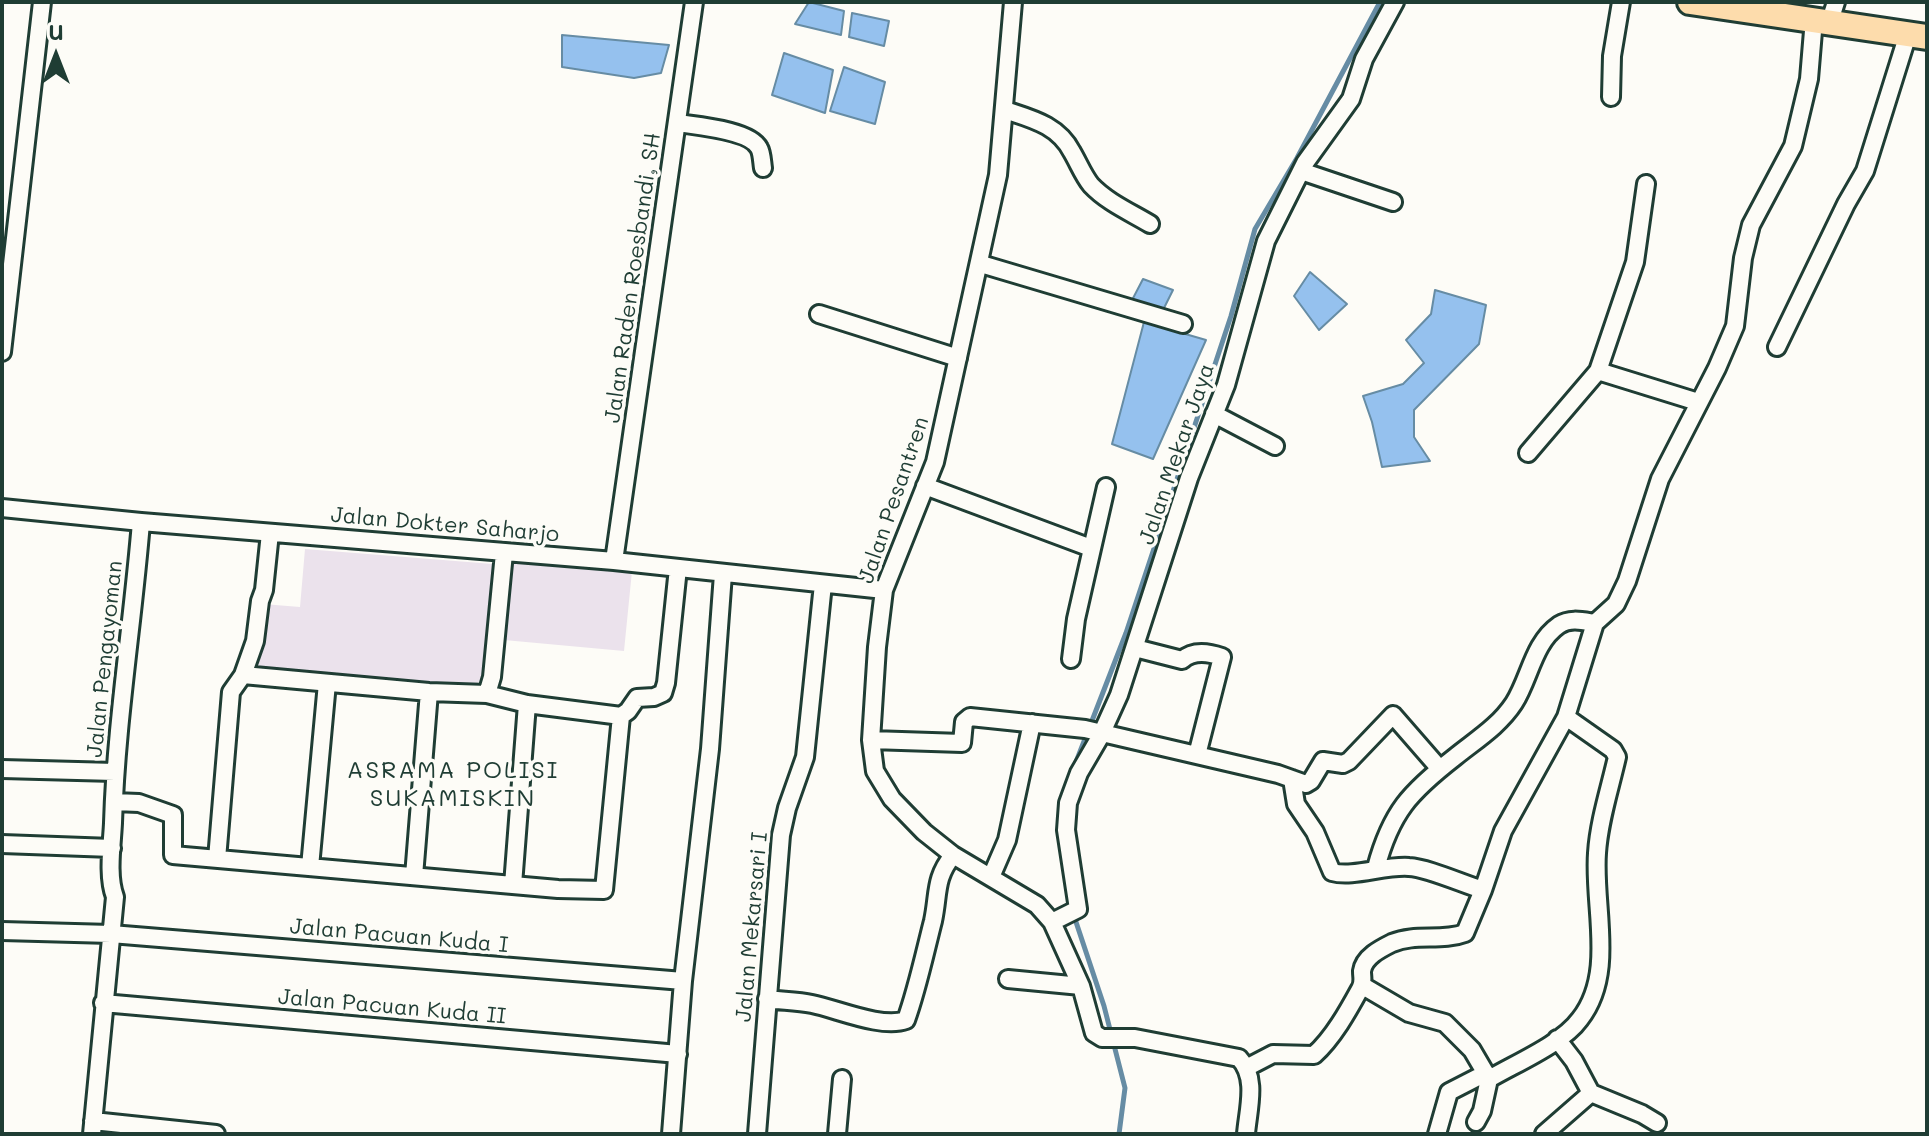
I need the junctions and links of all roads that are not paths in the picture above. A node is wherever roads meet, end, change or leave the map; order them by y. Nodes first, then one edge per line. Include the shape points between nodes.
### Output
1 (42, 2) edge
2 (694, 2) edge
3 (1013, 2) edge
4 (1395, 2) edge
5 (1621, 2) edge
6 (1690, 2) edge
7 (1827, 14) edge
8 (1918, 36) edge
9 (1611, 97) dead end
10 (1005, 110) junction
11 (678, 123) junction
12 (763, 168) dead end
13 (1301, 171) junction
14 (1646, 184) dead end
15 (1393, 202) dead end
16 (1150, 224) dead end
17 (981, 264) junction
18 (819, 314) dead end
19 (1183, 324) dead end
20 (1777, 347) dead end
21 (2, 352) edge
22 (958, 358) junction
23 (1598, 371) junction
24 (1698, 402) junction
25 (1214, 414) junction
26 (1275, 446) dead end
27 (1528, 453) dead end
28 (925, 486) junction
29 (1106, 487) dead end
30 (2, 508) edge
31 (141, 522) junction
32 (270, 533) junction
33 (1091, 548) junction
34 (504, 553) junction
35 (614, 561) junction
36 (678, 568) junction
37 (723, 574) junction
38 (823, 584) junction
39 (884, 590) junction
40 (1595, 623) junction
41 (1135, 648) junction
42 (1071, 659) dead end
43 (243, 675) junction
44 (327, 683) junction
45 (429, 692) junction
46 (487, 694) junction
47 (527, 704) junction
48 (621, 716) junction
49 (1566, 717) junction
50 (1032, 723) junction
51 (1094, 731) junction
52 (871, 740) junction
53 (1197, 755) junction
54 (2, 769) edge
55 (1440, 769) junction
56 (115, 772) junction
57 (1292, 779) junction
58 (114, 802) junction
59 (2, 844) edge
60 (112, 848) junction
61 (953, 855) junction
62 (217, 859) junction
63 (310, 867) junction
64 (1376, 868) junction
65 (414, 876) junction
66 (991, 877) junction
67 (513, 885) junction
68 (1483, 890) junction
69 (1064, 916) junction
70 (2, 931) edge
71 (111, 934) junction
72 (1008, 979) dead end
73 (683, 981) junction
74 (1081, 986) junction
75 (1363, 986) junction
76 (767, 999) junction
77 (103, 1003) junction
78 (1557, 1039) junction
79 (678, 1054) junction
80 (1248, 1067) junction
81 (1487, 1076) junction
82 (842, 1079) dead end
83 (1591, 1093) junction
84 (1476, 1122) dead end
85 (1657, 1123) dead end
86 (92, 1127) edge
87 (216, 1134) edge
88 (671, 1134) edge
89 (757, 1134) edge
90 (838, 1134) edge
91 (1246, 1134) edge
92 (1437, 1134) edge
93 (1544, 1134) edge

1 - 21 street
2 - 11 street, Jalan Raden Roesbandi, SH
3 - 10 street, Jalan Pesantren
4 - 13 street, Jalan Mekar Jaya via 1364,59 1351,99
5 - 9 street
6 - 7 highway
7 - 8 highway
7 - 24 street via 1793,146 1751,225 1735,326
8 - 20 street via 1865,171
10 - 16 street via 1050,125 1093,187
10 - 17 street, Jalan Pesantren
11 - 12 street via 751,139
11 - 35 street, Jalan Raden Roesbandi, SH
13 - 15 street
13 - 25 street, Jalan Mekar Jaya via 1266,241
14 - 23 street via 1635,262
17 - 19 street
17 - 22 street, Jalan Pesantren
18 - 22 street
22 - 28 street, Jalan Pesantren
23 - 24 street
23 - 27 street
24 - 40 street via 1660,479 1627,581 1616,604
25 - 26 street
25 - 41 street, Jalan Mekar Jaya
28 - 33 street
28 - 39 street, Jalan Pesantren
29 - 33 street
30 - 31 street, Jalan Dokter Saharjo
31 - 32 street, Jalan Dokter Saharjo
31 - 56 street, Jalan Pengayoman
32 - 34 street, Jalan Dokter Saharjo
32 - 43 street via 255,641
33 - 42 street
34 - 35 street, Jalan Dokter Saharjo
34 - 46 street
35 - 36 street, Jalan Dokter Saharjo
36 - 37 street, Jalan Dokter Saharjo
36 - 48 street via 663,693 637,698
37 - 38 street, Jalan Dokter Saharjo
37 - 73 street via 710,749
38 - 39 street, Jalan Dokter Saharjo
38 - 76 street, Jalan Mekarsari I via 805,757 781,835
39 - 52 street, Jalan Pesantren
40 - 49 street
40 - 55 street via 1572,620 1543,640 1514,703 1486,734
41 - 51 street, Jalan Mekar Jaya via 1119,695
41 - 53 street via 1182,660 1200,652 1222,657
43 - 44 street
43 - 62 street via 231,692
44 - 45 street
44 - 63 street
45 - 46 street
45 - 65 street
46 - 47 street
47 - 48 street
47 - 67 street
48 - 67 street via 604,890
49 - 68 street via 1503,831
49 - 78 street via 1617,757 1597,851 1597,992 1579,1021
50 - 51 street
50 - 52 street via 970,717 964,722 962,743
50 - 66 street via 1007,840
51 - 53 street
51 - 69 street, Jalan Mekar Jaya via 1068,803 1066,830 1078,909
52 - 61 street, Jalan Pesantren via 875,771 892,799
53 - 57 street
54 - 56 street
55 - 57 street via 1393,715 1349,761 1323,761 1309,783
55 - 64 street via 1398,810
56 - 58 street, Jalan Pengayoman
57 - 64 street via 1296,804 1332,872
58 - 60 street, Jalan Pengayoman
58 - 62 street via 139,803 173,815 173,855
59 - 60 street
60 - 71 street
61 - 66 street, Jalan Pesantren
61 - 76 street via 937,882 933,919 906,1020 877,1020
62 - 63 street
63 - 65 street
64 - 68 street via 1409,867
65 - 67 street
66 - 69 street, Jalan Pesantren
68 - 75 street via 1465,933 1408,937 1391,944 1366,961
69 - 74 street, Jalan Pesantren
70 - 71 street, Jalan Pacuan Kuda I
71 - 73 street, Jalan Pacuan Kuda I
71 - 77 street
72 - 74 street
73 - 79 street
74 - 80 street, Jalan Pesantren via 1094,1033 1102,1038 1135,1038 1239,1058
75 - 80 street via 1314,1055 1273,1054
75 - 81 street via 1409,1013 1445,1023 1472,1050
76 - 89 street, Jalan Mekarsari I
77 - 79 street, Jalan Pacuan Kuda II
77 - 86 street
78 - 81 street
78 - 83 street
79 - 88 street
80 - 91 street
81 - 84 street via 1485,1102
81 - 92 street via 1449,1092
82 - 90 street
83 - 85 street
83 - 93 street
86 - 87 street

